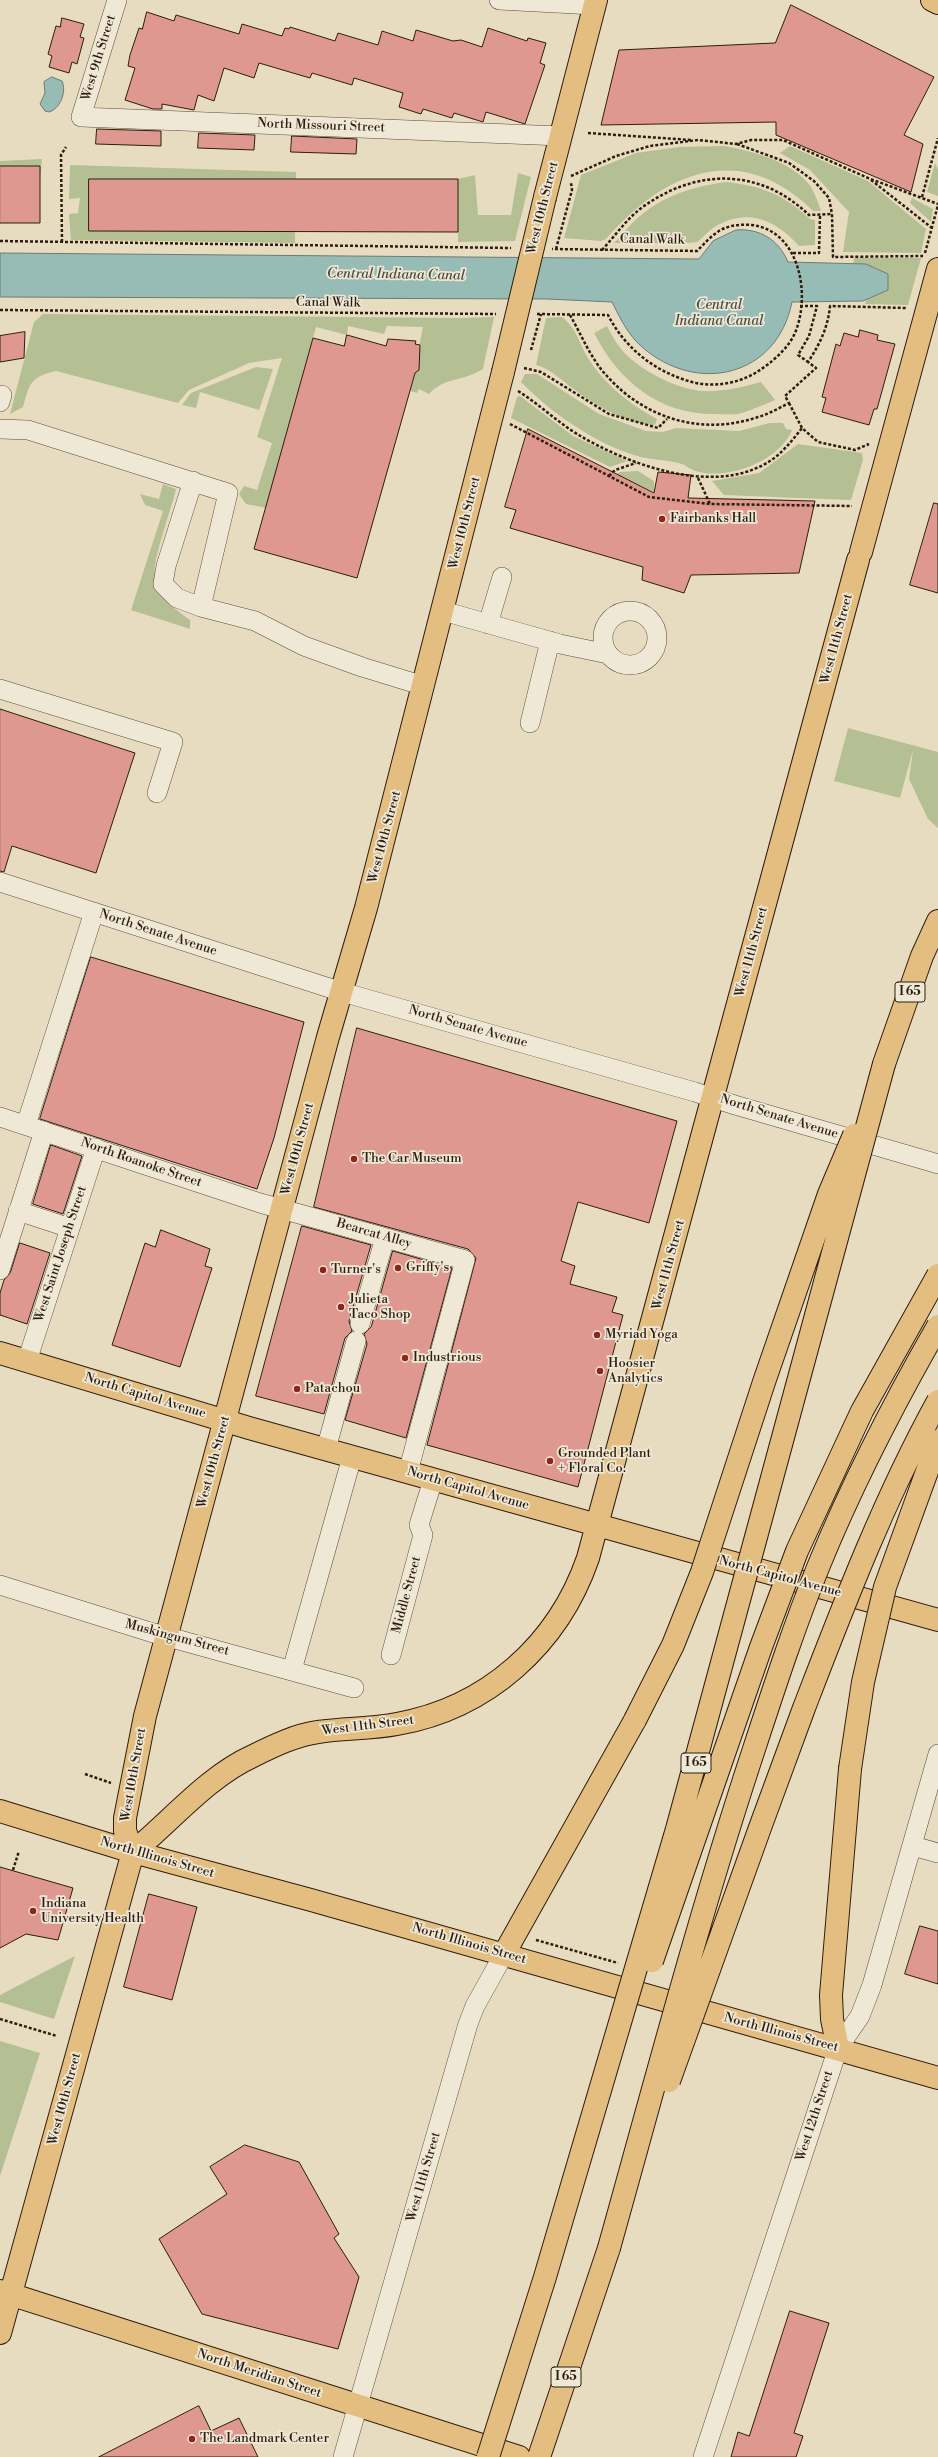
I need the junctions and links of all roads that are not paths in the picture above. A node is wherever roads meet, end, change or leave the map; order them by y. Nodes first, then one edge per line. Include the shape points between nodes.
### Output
1 (117, 0) edge
2 (499, 0) edge
3 (932, 0) edge
4 (595, 2) edge
5 (938, 3) edge
6 (81, 117) joint
7 (562, 136) junction
8 (928, 263) edge
9 (0, 429) edge
10 (193, 481) junction
11 (502, 577) dead end
12 (201, 607) junction
13 (443, 611) junction
14 (488, 624) junction
15 (555, 642) junction
16 (608, 654) dead end
17 (424, 686) junction
18 (0, 689) edge
19 (534, 724) dead end
20 (157, 793) dead end
21 (0, 882) edge
22 (94, 912) junction
23 (938, 921) edge
24 (342, 992) junction
25 (884, 1064) junction
26 (714, 1098) junction
27 (0, 1117) edge
28 (26, 1125) junction
29 (44, 1131) junction
30 (96, 1148) junction
31 (938, 1164) edge
32 (282, 1209) junction
33 (18, 1211) junction
34 (70, 1228) junction
35 (384, 1238) junction
36 (0, 1270) edge
37 (938, 1275) edge
38 (938, 1326) edge
39 (0, 1353) edge
40 (26, 1361) junction
41 (938, 1401) edge
42 (225, 1420) junction
43 (938, 1441) edge
44 (326, 1450) junction
45 (352, 1457) junction
46 (408, 1472) junction
47 (439, 1481) junction
48 (597, 1526) junction
49 (0, 1585) edge
50 (938, 1620) edge
51 (167, 1636) junction
52 (391, 1655) dead end
53 (292, 1670) junction
54 (354, 1688) dead end
55 (938, 1754) edge
56 (0, 1811) edge
57 (913, 1846) junction
58 (133, 1852) junction
59 (938, 1853) edge
60 (504, 1954) junction
61 (838, 2048) junction
62 (938, 2078) edge
63 (569, 2194) junction
64 (609, 2248) junction
65 (5, 2293) edge
66 (0, 2333) edge
67 (360, 2405) junction
68 (343, 2457) edge
69 (488, 2457) edge
70 (518, 2457) edge
71 (538, 2457) edge
72 (703, 2457) edge

1 - 6 street, West 9th Street
2 - 4 street
3 - 5 main road
4 - 7 main road, West 10th Street
6 - 7 street, North Missouri Street
7 - 13 main road, West 10th Street, bridge via 546,197 510,371
8 - 26 main road, West 11th Street via 860,556
9 - 10 street via 28,430
10 - 12 street via 166,566 163,584 177,598
10 - 12 street via 228,493
11 - 14 street
12 - 17 street via 255,621 318,651
13 - 14 street
13 - 17 main road, West 10th Street
14 - 15 street
15 - 16 street
15 - 19 street
17 - 24 main road, West 10th Street
18 - 20 street via 173,742
21 - 22 street, North Senate Avenue
22 - 24 street, North Senate Avenue
22 - 28 street
23 - 25 main road, I 65 via 922,956
24 - 26 street, North Senate Avenue
24 - 32 main road, West 10th Street
25 - 60 main road, bridge via 829,1194 697,1586 673,1645 635,1720
25 - 63 main road, I 65, bridge via 704,1734
26 - 31 street, North Senate Avenue
26 - 48 main road, West 11th Street
27 - 28 street, North Roanoke Street
28 - 29 street, North Roanoke Street
29 - 30 street, North Roanoke Street
29 - 33 street
30 - 32 street, North Roanoke Street
30 - 34 street, West Saint Joseph Street
32 - 35 street, Bearcat Alley
32 - 42 main road, West 10th Street
33 - 34 street
33 - 36 street
34 - 40 street, West Saint Joseph Street
35 - 44 street
35 - 46 street, Bearcat Alley via 465,1260
37 - 63 main road, bridge via 862,1411 797,1551
38 - 64 main road, bridge via 900,1394 858,1480 820,1563 799,1618 702,1910
39 - 40 main road, North Capitol Avenue
40 - 42 main road, North Capitol Avenue
41 - 64 main road, I 65, bridge via 886,1507 837,1622 769,1802
42 - 44 main road, North Capitol Avenue
42 - 51 main road, West 10th Street
43 - 61 main road, bridge via 884,1588 863,1682 850,1769 831,1995 832,2019
44 - 45 main road, North Capitol Avenue
45 - 46 main road, North Capitol Avenue
45 - 53 street
46 - 47 main road, North Capitol Avenue
47 - 48 main road, North Capitol Avenue
47 - 52 street, Middle Street via 431,1531 423,1535
48 - 50 main road, North Capitol Avenue
48 - 58 main road, West 11th Street via 580,1579 563,1612 536,1649 501,1680 456,1706 420,1719 379,1727 317,1732 251,1756 214,1780
49 - 51 street, Muskingum Street
51 - 53 street, Muskingum Street
51 - 58 main road, West 10th Street via 145,1716 126,1808 125,1831
53 - 54 street, Muskingum Street
55 - 57 street, West 12th Street
56 - 58 main road, North Illinois Street
57 - 59 street
57 - 61 street, West 12th Street via 867,1999 860,2016
58 - 60 main road, North Illinois Street
58 - 65 main road, West 10th Street
60 - 61 main road, North Illinois Street
60 - 67 street, West 11th Street via 478,2000 468,2024
61 - 62 main road, North Illinois Street
61 - 72 street, West 12th Street
63 - 69 main road, I 65, bridge
64 - 71 main road, I 65
65 - 66 main road, West 10th Street
65 - 67 main road, North Meridian Street
67 - 68 street, West 11th Street
67 - 70 main road, North Meridian Street

